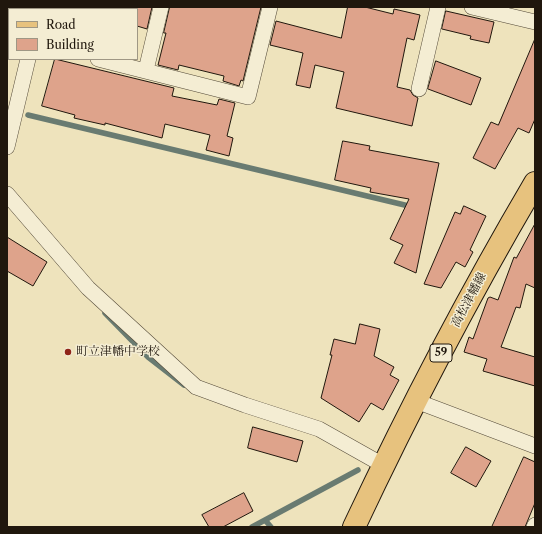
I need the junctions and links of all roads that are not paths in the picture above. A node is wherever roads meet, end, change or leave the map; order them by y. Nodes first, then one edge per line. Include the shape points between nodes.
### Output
1 (161, 7) edge
2 (270, 7) edge
3 (438, 7) edge
4 (472, 7) edge
5 (535, 22) edge
6 (28, 60) edge
7 (102, 60) edge
8 (146, 70) junction
9 (419, 89) dead end
10 (7, 147) edge
11 (535, 183) edge
12 (7, 194) edge
13 (416, 401) junction
14 (535, 446) edge
15 (383, 464) junction
16 (354, 527) edge

1 - 8 street
2 - 8 street via 248,97
3 - 9 street
4 - 5 street
6 - 10 street
7 - 8 street
11 - 13 main road, 高松津幡線 / 59
12 - 15 street via 88,288 196,386 319,429
13 - 14 street
13 - 15 main road, 高松津幡線 / 59
15 - 16 main road, 高松津幡線 / 59

